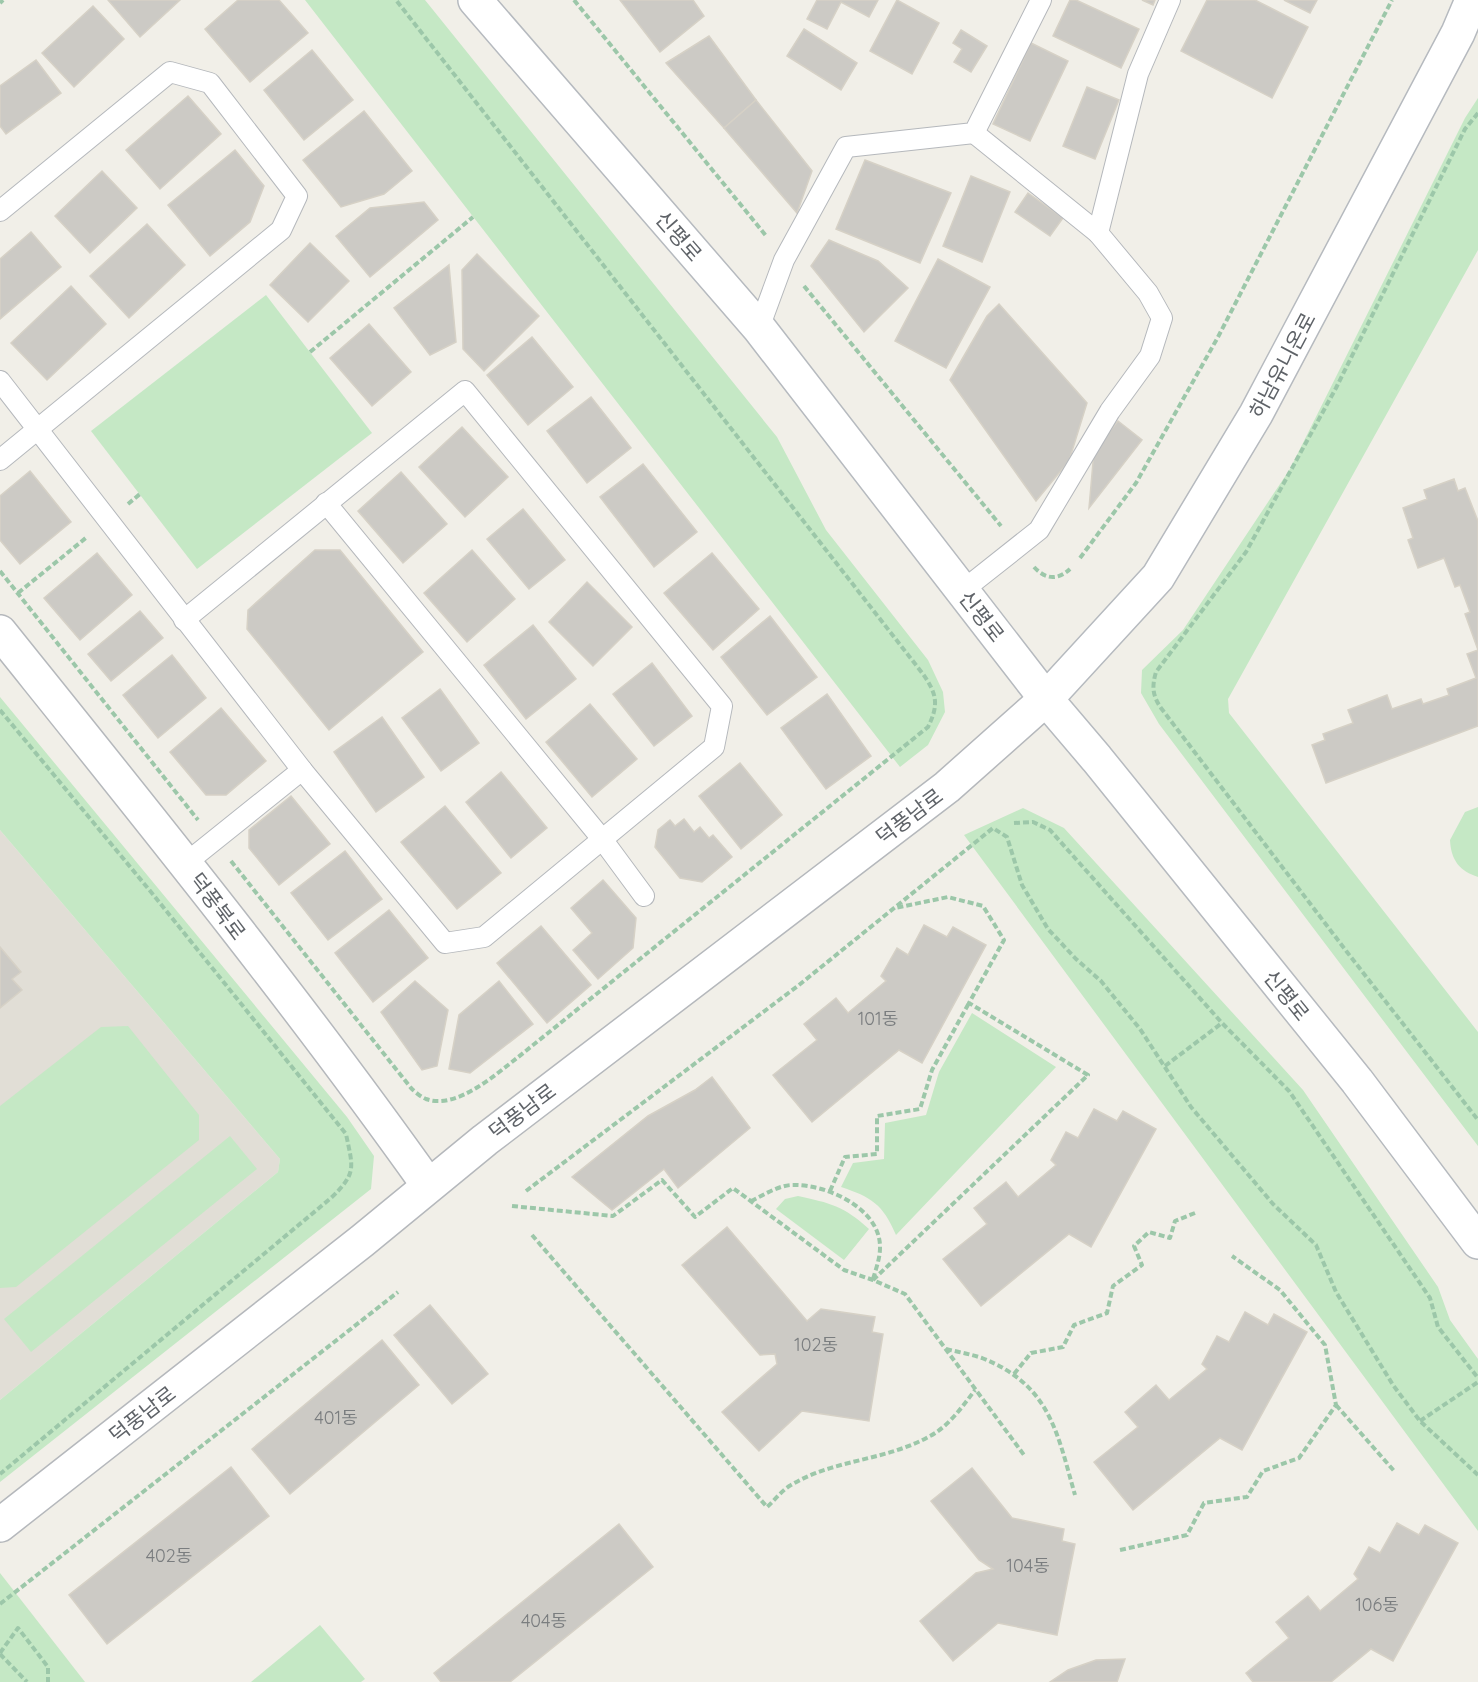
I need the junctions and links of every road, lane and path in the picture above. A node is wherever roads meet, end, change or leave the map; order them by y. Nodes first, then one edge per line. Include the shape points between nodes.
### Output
1 (396, 0) edge
2 (475, 0) edge
3 (574, 0) edge
4 (1041, 0) edge
5 (1170, 0) edge
6 (1392, 0) edge
7 (1472, 0) edge
8 (1468, 35) edge
9 (1478, 113) edge
10 (974, 133) junction
11 (0, 211) edge
12 (473, 217) dead end
13 (1098, 233) junction
14 (784, 260) junction
15 (759, 328) junction
16 (310, 352) dead end
17 (0, 381) edge
18 (38, 429) junction
19 (0, 460) edge
20 (140, 494) dead end
21 (326, 503) junction
22 (108, 520) junction
23 (1018, 547) junction
24 (1080, 558) dead end
25 (1070, 569) dead end
26 (962, 591) junction
27 (18, 593) dead end
28 (184, 620) junction
29 (0, 632) edge
30 (1046, 699) junction
31 (0, 710) edge
32 (302, 770) junction
33 (1014, 824) dead end
34 (602, 839) junction
35 (186, 863) junction
36 (645, 896) dead end
37 (894, 908) junction
38 (969, 1003) junction
39 (1222, 1023) junction
40 (1165, 1066) junction
41 (420, 1095) dead end
42 (1478, 1120) edge
43 (428, 1185) junction
44 (526, 1191) dead end
45 (830, 1191) junction
46 (751, 1201) junction
47 (512, 1206) dead end
48 (1195, 1213) dead end
49 (532, 1235) dead end
50 (1478, 1242) edge
51 (1232, 1256) dead end
52 (873, 1280) junction
53 (398, 1292) dead end
54 (945, 1348) junction
55 (1014, 1374) junction
56 (1478, 1380) edge
57 (975, 1390) junction
58 (1336, 1405) junction
59 (1420, 1421) junction
60 (1024, 1455) dead end
61 (1395, 1472) dead end
62 (0, 1474) edge
63 (1478, 1474) edge
64 (1075, 1495) dead end
65 (0, 1525) edge
66 (1120, 1550) dead end
67 (0, 1604) edge
68 (0, 1654) edge
69 (27, 1682) edge
70 (48, 1682) edge

1 - 41 path via 923,674 936,701 928,727 486,1082 447,1100
2 - 15 main road, 신평로
3 - 14 path
4 - 10 lane
5 - 13 lane via 1138,74
6 - 24 path via 1218,338 1136,483
7 - 8 main road, 하남유니온로
8 - 30 main road, 하남유니온로 via 1256,414 1158,577
9 - 42 path via 1465,129 1336,388 1246,552 1155,672 1152,684 1161,708
10 - 13 lane
10 - 14 lane via 846,147
11 - 18 lane via 170,72 210,83 297,196 281,230
12 - 16 path
13 - 23 lane via 1148,293 1162,318 1150,356 1110,411 1039,530
14 - 15 lane
14 - 23 path
15 - 26 main road, 신평로
17 - 18 lane
18 - 19 lane
18 - 22 lane
20 - 22 path
21 - 28 lane
21 - 34 lane
21 - 34 lane via 465,391 722,706 714,747
22 - 27 path
22 - 28 lane
23 - 25 path via 1045,577 1058,577
23 - 26 lane
26 - 30 main road, 신평로
28 - 32 lane
29 - 35 main road, 덕풍북로
30 - 43 main road, 덕풍남로 via 947,786
30 - 50 main road, 신평로 via 1357,1081
31 - 62 path via 346,1134 352,1162 347,1183 331,1198
32 - 34 lane via 445,943 484,937
32 - 35 lane
33 - 39 path via 1033,822 1050,830
34 - 36 lane
35 - 43 main road, 덕풍북로
37 - 38 path via 948,897 983,906 1004,940
37 - 40 path via 993,828 1007,837 1022,885 1048,928 1101,981
37 - 44 path via 799,985
38 - 45 path via 932,1070 921,1108 877,1116 877,1154 845,1157
38 - 52 path via 1088,1075
39 - 40 path
39 - 56 path via 1289,1091 1430,1298 1438,1327
40 - 59 path via 1191,1107 1222,1144 1273,1204 1316,1245 1336,1292
43 - 65 main road, 덕풍남로
45 - 46 path via 794,1185
45 - 52 path via 859,1207 876,1225 880,1247
46 - 47 path via 733,1188 695,1217 662,1180 613,1216
46 - 52 path via 844,1270
48 - 55 path via 1175,1221 1170,1238 1149,1232 1134,1246 1142,1265 1113,1286 1107,1313 1074,1325 1063,1347 1031,1353
49 - 57 path via 767,1507 789,1486 820,1470 906,1448 932,1436 953,1418
51 - 58 path via 1280,1290 1325,1345
52 - 54 path via 905,1294
53 - 67 path
54 - 55 path via 982,1358
54 - 57 path
55 - 64 path via 1044,1404 1057,1431
56 - 59 path
57 - 60 path
58 - 61 path
58 - 66 path via 1299,1458 1263,1471 1247,1497 1204,1503 1187,1535
59 - 63 path
68 - 69 path
68 - 70 path via 18,1628 48,1667

